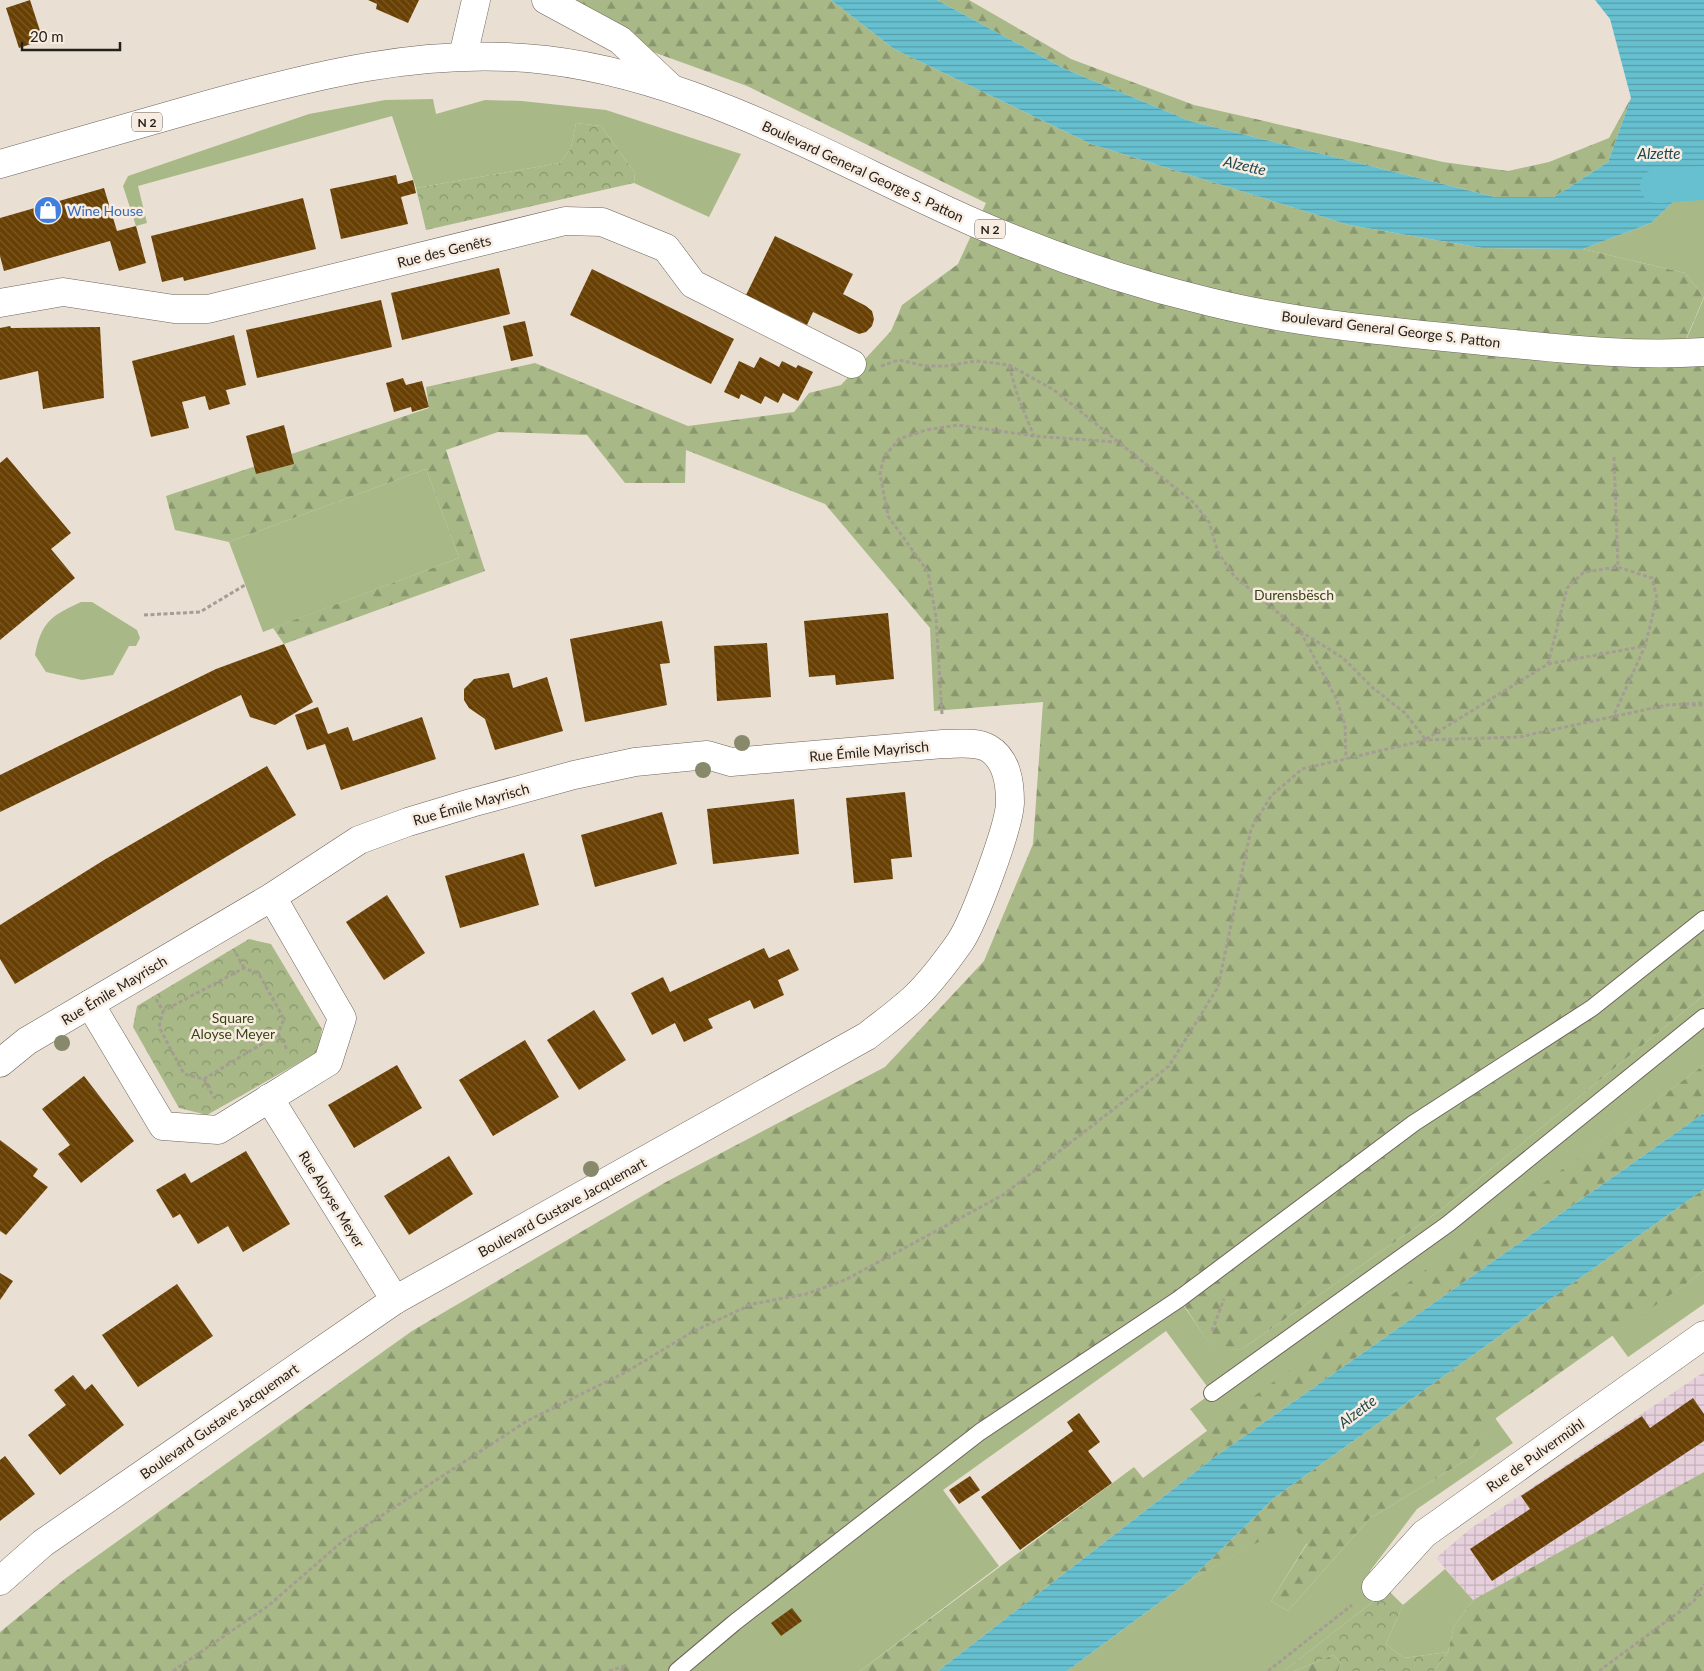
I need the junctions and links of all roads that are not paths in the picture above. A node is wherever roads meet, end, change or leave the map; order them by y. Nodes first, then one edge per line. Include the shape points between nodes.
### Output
1 (476, 0) edge
2 (546, 0) edge
3 (463, 56) junction
4 (670, 87) junction
5 (0, 164) edge
6 (0, 302) edge
7 (1704, 352) edge
8 (852, 364) dead end
9 (1000, 759) joint
10 (272, 897) junction
11 (1704, 919) edge
12 (90, 1004) junction
13 (1704, 1017) edge
14 (0, 1063) edge
15 (269, 1098) junction
16 (395, 1300) junction
17 (1704, 1335) edge
18 (1212, 1393) dead end
19 (0, 1581) edge
20 (1376, 1587) road end
21 (677, 1671) edge

1 - 3 street
2 - 4 street, Boulevard General George S. Patton via 620,40
3 - 4 street, Boulevard General George S. Patton / N 2 via 544,60 612,71
3 - 5 street, Boulevard General George S. Patton / N 2 via 382,64 295,80
4 - 7 street, Boulevard General George S. Patton / N 2 via 739,114 977,224 1093,269 1212,303 1318,323 1602,353
6 - 8 street, Rue des Genêts via 63,292 174,309 208,309 565,221 602,222 666,248 693,284
9 - 10 street, Rue Émile Mayrisch via 988,748 975,744 943,744 731,762 706,755 635,762 574,775 408,822 360,840
9 - 16 street, Boulevard Gustave Jacquemart via 1008,775 1010,804 982,894 961,940 915,997 859,1041
10 - 12 street, Rue Émile Mayrisch
10 - 15 street via 342,1018 328,1062
11 - 21 lane via 1592,1008 1414,1122 1179,1299 980,1432 734,1622
12 - 14 street, Rue Émile Mayrisch via 28,1041
12 - 15 street via 163,1126 218,1130
13 - 18 lane via 1448,1224
15 - 16 street, Rue Aloyse Meyer
16 - 19 street, Boulevard Gustave Jacquemart via 43,1543
17 - 20 street, Rue de Pulvermühl via 1424,1534

